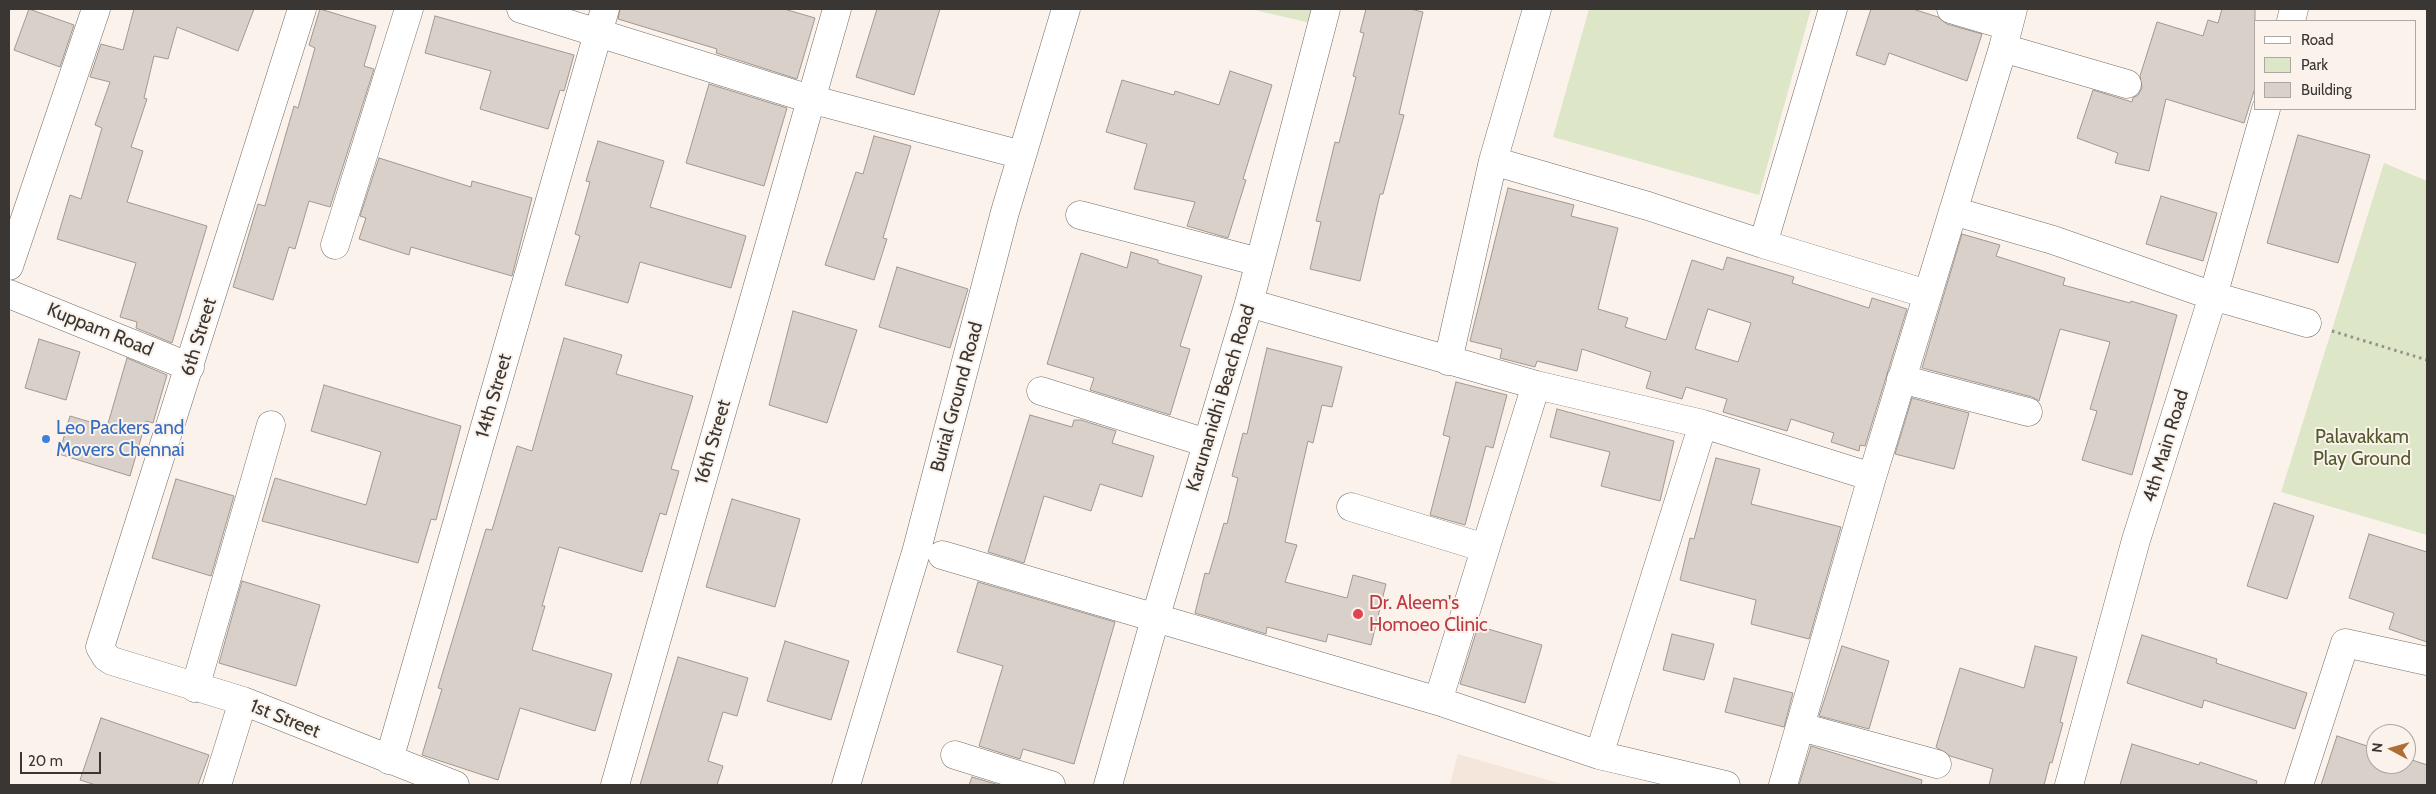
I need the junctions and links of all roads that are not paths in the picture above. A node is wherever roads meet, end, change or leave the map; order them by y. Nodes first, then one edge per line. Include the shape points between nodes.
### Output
1 (96, 9) edge
2 (302, 9) edge
3 (409, 9) edge
4 (522, 9) edge
5 (837, 9) edge
6 (1066, 9) edge
7 (1326, 9) edge
8 (1537, 9) edge
9 (1832, 9) edge
10 (1951, 9) edge
11 (602, 20) edge
12 (2008, 28) edge
13 (2127, 84) dead end
14 (810, 99) junction
15 (2266, 110) edge
16 (1022, 155) junction
17 (1493, 161) junction
18 (1953, 211) junction
19 (1080, 215) dead end
20 (1763, 244) junction
21 (335, 245) dead end
22 (1260, 262) junction
23 (9, 266) edge
24 (9, 294) edge
25 (1927, 294) junction
26 (2213, 296) junction
27 (1249, 303) junction
28 (2307, 323) road end
29 (1448, 361) junction
30 (190, 367) junction
31 (1901, 380) junction
32 (1536, 384) junction
33 (1041, 390) dead end
34 (2028, 412) dead end
35 (1703, 424) junction
36 (271, 425) dead end
37 (1207, 444) junction
38 (1872, 477) junction
39 (1351, 507) dead end
40 (1485, 548) junction
41 (942, 555) dead end
42 (1155, 619) junction
43 (112, 661) joint
44 (2427, 662) edge
45 (194, 688) junction
46 (1438, 701) junction
47 (243, 702) junction
48 (1801, 727) junction
49 (1600, 754) junction
50 (955, 755) dead end
51 (389, 760) junction
52 (1937, 764) dead end
53 (217, 785) edge
54 (455, 785) edge
55 (615, 785) edge
56 (846, 785) edge
57 (1050, 785) edge
58 (1108, 785) edge
59 (1726, 785) edge
60 (1783, 785) edge
61 (2069, 785) edge
62 (2299, 785) edge

1 - 23 street
2 - 30 street, 6th Street
3 - 21 street
4 - 11 street
5 - 14 street, 16th Street
6 - 16 street, Burial Ground Road
7 - 22 street, Karunanidhi Beach Road
8 - 17 street
9 - 20 street
10 - 12 street
11 - 14 street
11 - 51 street, 14th Street
12 - 13 street
12 - 18 street
14 - 16 street
14 - 55 street, 16th Street
15 - 26 street, 4th Main Road
16 - 56 street, Burial Ground Road via 917,548
17 - 20 street via 1648,206
17 - 29 street
18 - 25 street
18 - 26 street via 2053,240
19 - 22 street
20 - 25 street
22 - 27 street, Karunanidhi Beach Road
24 - 30 street, Kuppam Road
25 - 31 street
26 - 28 street
26 - 61 street, 4th Main Road via 2136,540
27 - 29 street
27 - 37 street, Karunanidhi Beach Road
29 - 32 street
30 - 43 street, 6th Street via 100,648
31 - 34 street
31 - 38 street
32 - 35 street
32 - 40 street
33 - 37 street
35 - 38 street
35 - 49 street
36 - 45 street
37 - 42 street, Karunanidhi Beach Road
38 - 48 street
39 - 40 street
40 - 46 street
41 - 42 street
42 - 46 street
42 - 58 street, Karunanidhi Beach Road
43 - 45 street, 1st Street
44 - 62 street via 2345,643
45 - 47 street, 1st Street
46 - 49 street
47 - 51 street, 1st Street
47 - 53 street
48 - 52 street
48 - 60 street
49 - 59 street
50 - 57 street
51 - 54 street, 1st Street

